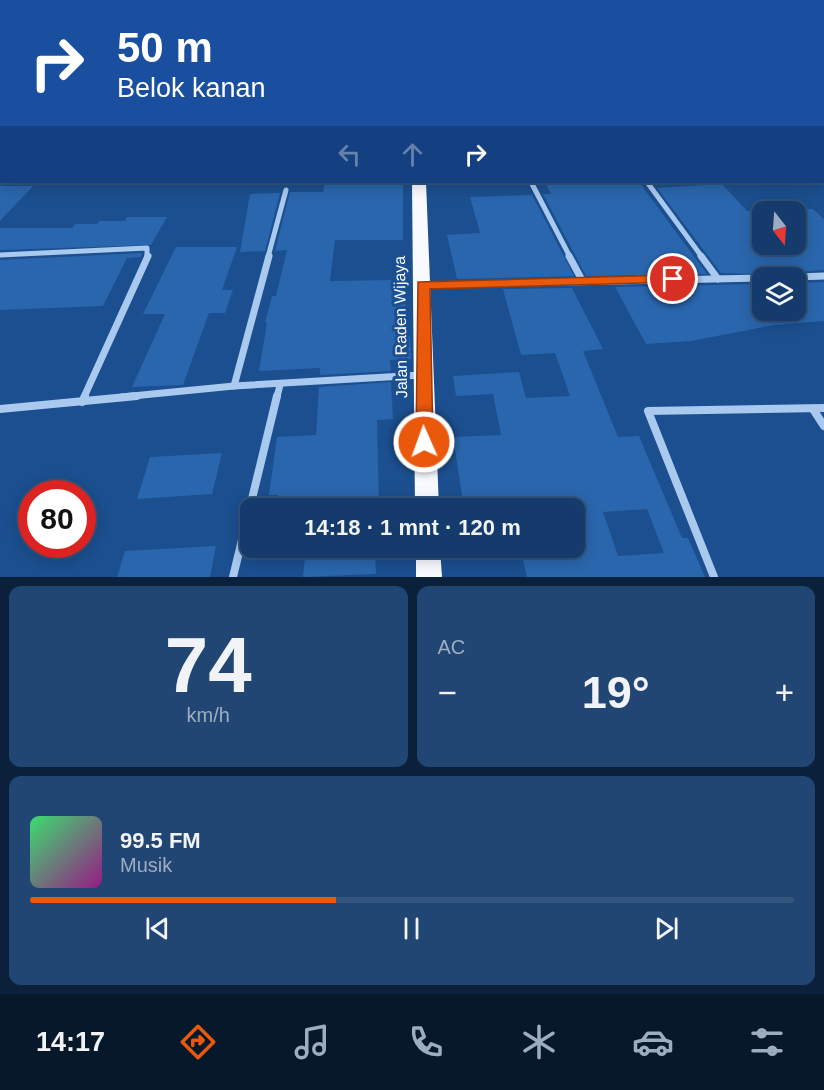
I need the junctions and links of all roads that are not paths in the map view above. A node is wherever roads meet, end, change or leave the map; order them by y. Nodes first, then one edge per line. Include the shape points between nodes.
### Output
1 (419, 183) edge
2 (532, 183) edge
3 (648, 183) edge
4 (286, 190) dead end
5 (0, 255) edge
6 (824, 276) edge
7 (806, 277) edge
8 (752, 278) edge
9 (718, 279) junction
10 (582, 280) junction
11 (423, 285) junction
12 (422, 375) junction
13 (280, 384) junction
14 (234, 386) junction
15 (82, 402) junction
16 (824, 408) edge
17 (0, 409) edge
18 (813, 409) junction
19 (824, 426) edge
20 (427, 498) edge
21 (428, 558) edge
22 (233, 577) edge
23 (429, 577) edge
24 (714, 577) edge

1 - 11 highway, Jalan Raden Wijaya
2 - 10 street
3 - 9 street
4 - 14 street
5 - 15 street via 147,248 150,253
6 - 7 street
8 - 9 street
9 - 10 street
10 - 11 street
11 - 12 highway, Jalan Raden Wijaya
12 - 13 street
12 - 20 highway, Jalan Raden Wijaya
13 - 14 street
13 - 22 street
14 - 15 street
15 - 17 street
16 - 18 street
18 - 19 street
18 - 24 street via 648,411
21 - 23 highway

